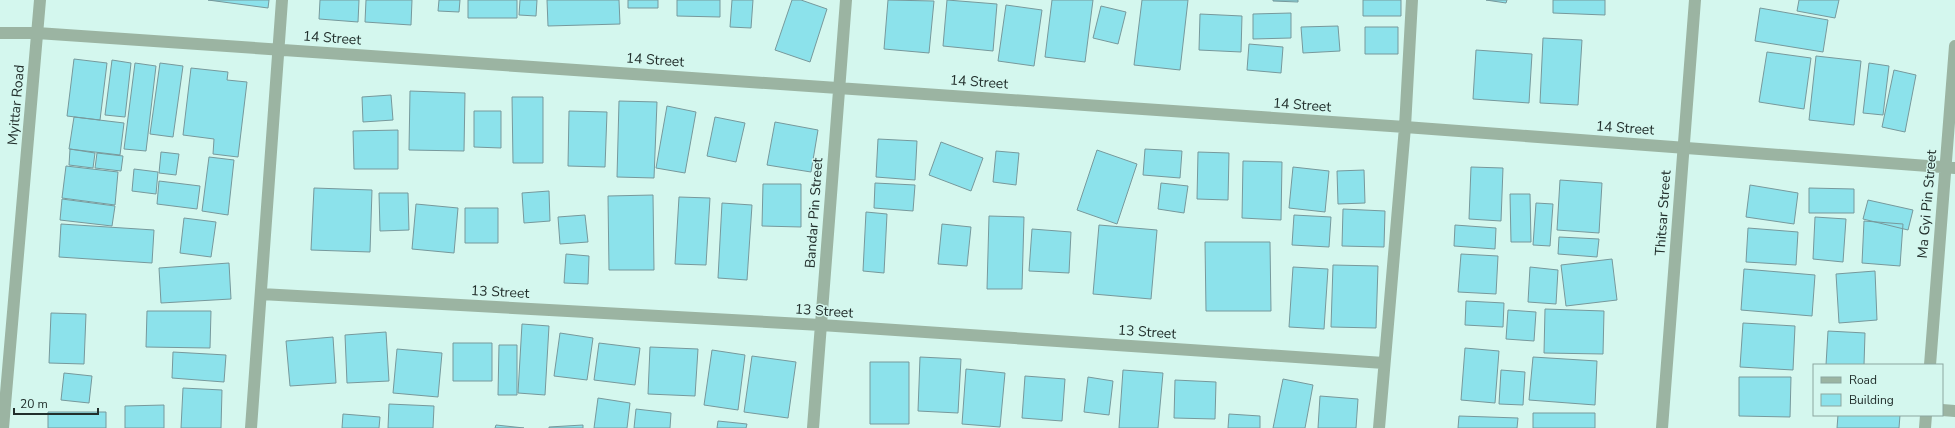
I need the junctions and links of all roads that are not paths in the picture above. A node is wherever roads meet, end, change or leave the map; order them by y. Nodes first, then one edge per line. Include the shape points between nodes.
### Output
1 (40, 0) edge
2 (282, 0) edge
3 (846, 0) edge
4 (1412, 0) edge
5 (1695, 0) edge
6 (0, 33) edge
7 (37, 33) junction
8 (1955, 46) edge
9 (278, 50) junction
10 (839, 88) junction
11 (1405, 127) junction
12 (1683, 147) junction
13 (1950, 168) edge
14 (260, 294) junction
15 (821, 325) junction
16 (1384, 363) junction
17 (1930, 364) edge
18 (1943, 410) edge
19 (1955, 411) edge
20 (1926, 416) edge
21 (3, 428) edge
22 (251, 428) edge
23 (813, 428) edge
24 (1379, 428) edge
25 (1662, 428) edge
26 (1925, 428) edge

1 - 7 street, Myittar Road
2 - 9 street
3 - 10 street, Bandar Pin Street
4 - 11 street
5 - 12 street, Thitsar Street
6 - 7 street, 14 Street
7 - 9 street, 14 Street
7 - 21 street, Myittar Road
8 - 13 street, Ma Gyi Pin Street
9 - 10 street, 14 Street
9 - 14 street
10 - 11 street, 14 Street
10 - 15 street, Bandar Pin Street
11 - 12 street, 14 Street
11 - 16 street
12 - 13 street, 14 Street
12 - 25 street, Thitsar Street
13 - 17 street, Ma Gyi Pin Street
14 - 15 street, 13 Street
14 - 22 street
15 - 16 street, 13 Street
15 - 23 street, Bandar Pin Street
16 - 24 street
18 - 19 street
20 - 26 street

